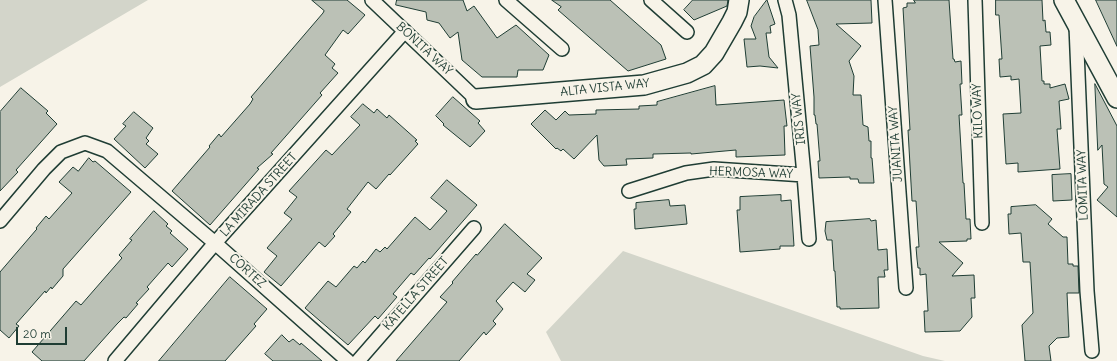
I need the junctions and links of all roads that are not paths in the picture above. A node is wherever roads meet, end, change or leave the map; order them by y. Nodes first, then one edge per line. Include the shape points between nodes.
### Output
1 (506, 0) edge
2 (651, 0) edge
3 (739, 0) edge
4 (785, 0) edge
5 (885, 0) edge
6 (975, 0) edge
7 (1064, 0) edge
8 (380, 3) edge
9 (1076, 20) junction
10 (405, 31) junction
11 (687, 32) dead end
12 (562, 49) dead end
13 (1117, 98) edge
14 (476, 99) joint
15 (804, 175) junction
16 (629, 191) dead end
17 (0, 221) edge
18 (982, 223) dead end
19 (474, 228) dead end
20 (809, 239) dead end
21 (216, 243) junction
22 (906, 288) dead end
23 (1092, 351) dead end
24 (115, 361) edge
25 (348, 361) edge
26 (358, 361) edge

1 - 12 street
2 - 11 street
3 - 14 street, ALTA VISTA WAY via 737,12 714,53 687,73 644,86
4 - 15 street, IRIS WAY via 789,15
5 - 22 street, JUANITA WAY
6 - 18 street, KILO WAY
7 - 9 street
8 - 10 street, BONITA WAY
9 - 13 street
9 - 23 street, LOMITA WAY via 1087,291
10 - 14 street, BONITA WAY
10 - 21 street, LA MIRADA STREET
15 - 16 street, HERMOSA WAY via 714,169 686,172
15 - 20 street, IRIS WAY
17 - 21 street, CORTEZ via 61,152 85,143 107,151
19 - 26 street, KATELLA STREET
21 - 24 street, LA MIRADA STREET
21 - 25 street, CORTEZ

